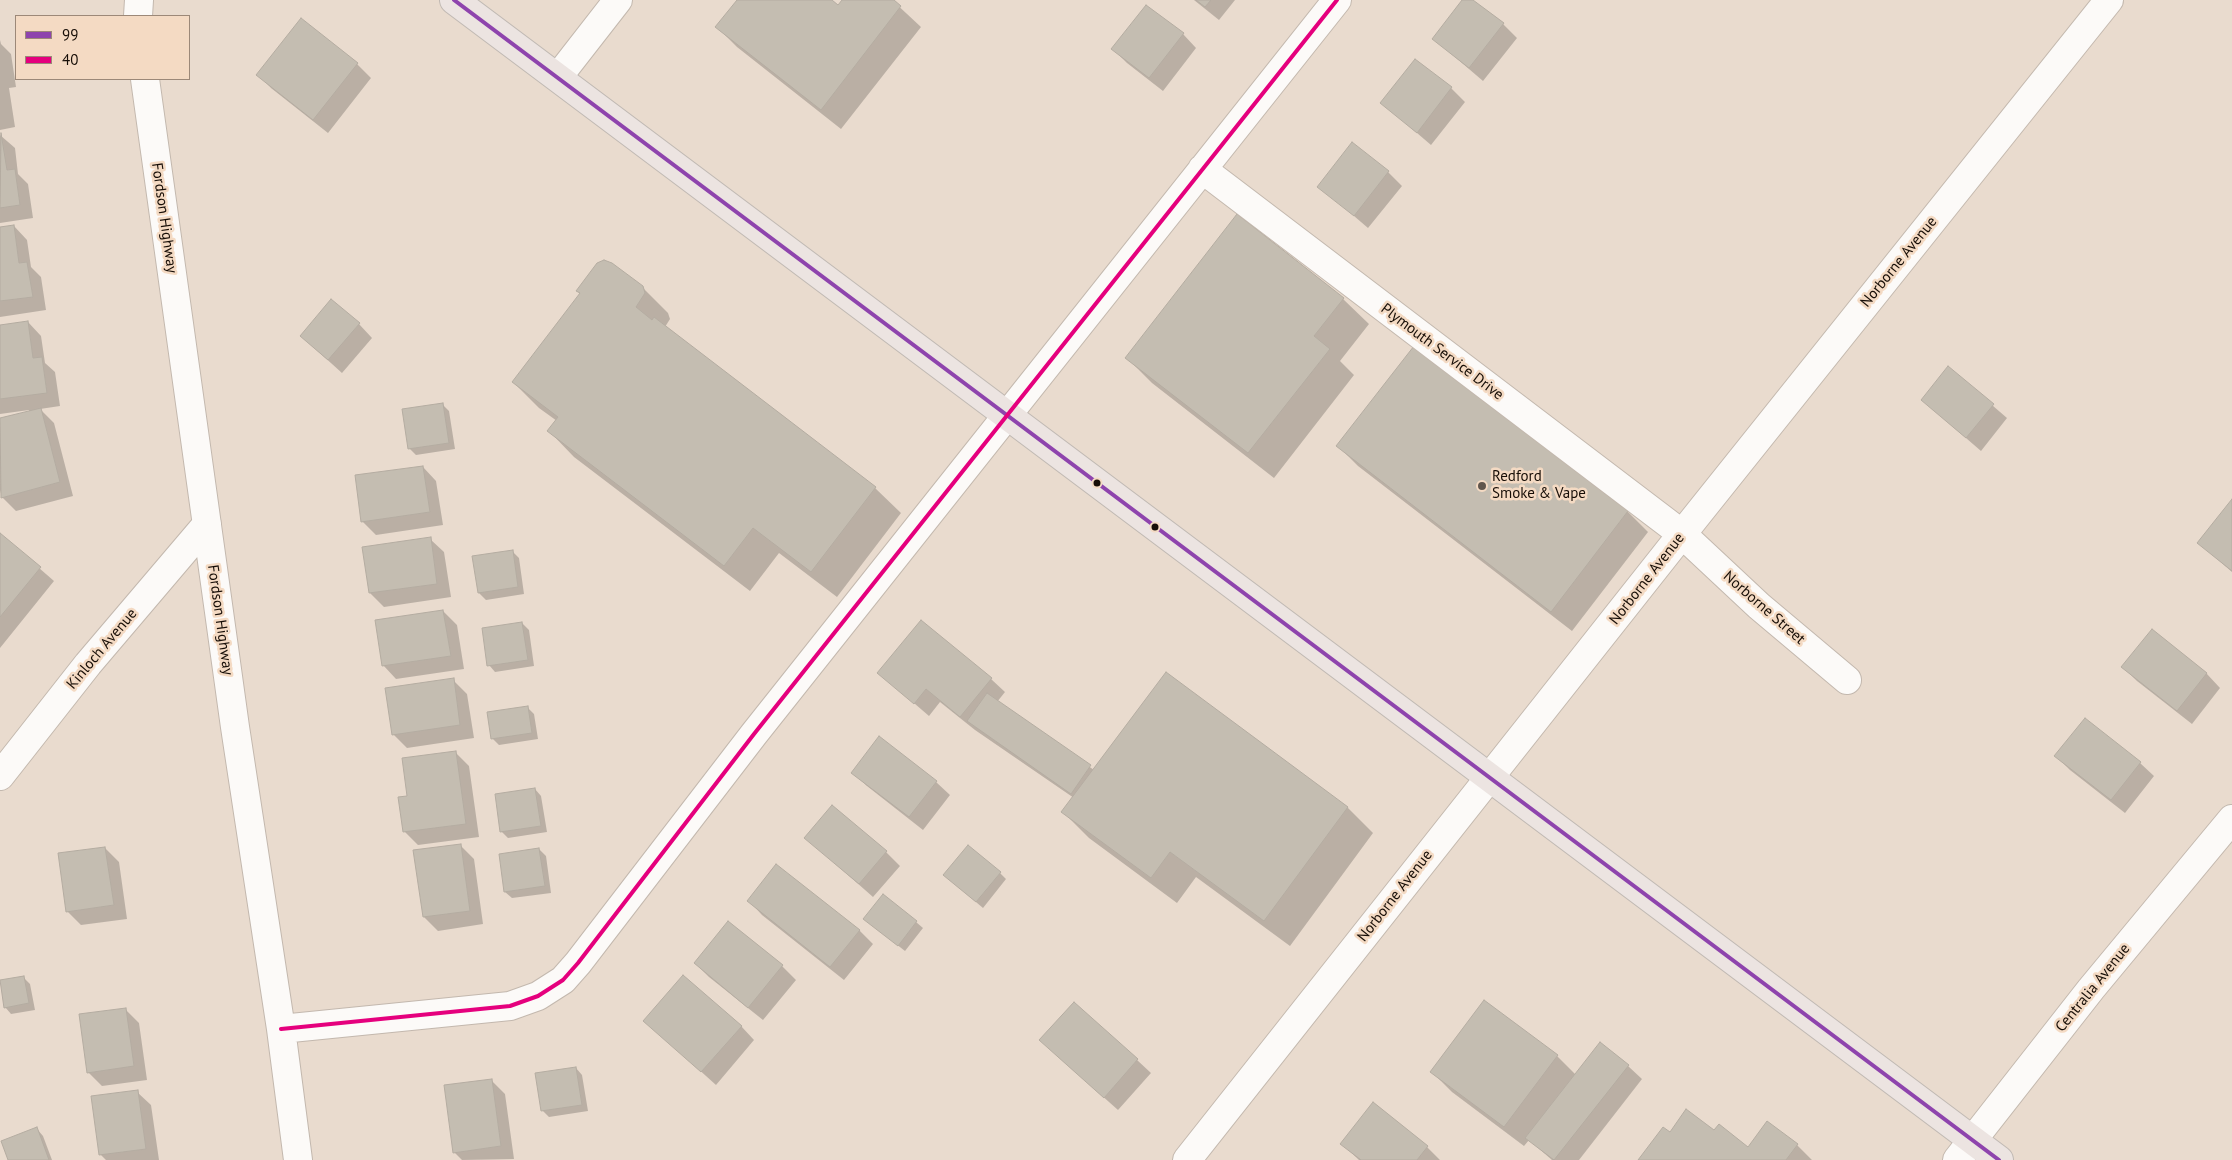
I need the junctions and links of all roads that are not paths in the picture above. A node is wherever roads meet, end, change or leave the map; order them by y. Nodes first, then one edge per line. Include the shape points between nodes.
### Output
1 (139, 0) edge
2 (454, 0) edge
3 (618, 0) edge
4 (1337, 0) edge
5 (2109, 0) edge
6 (138, 15) edge
7 (558, 77) junction
8 (145, 80) edge
9 (1202, 169) junction
10 (1007, 414) junction
11 (207, 524) junction
12 (1682, 534) junction
13 (1847, 680) dead end
14 (0, 776) edge
15 (1490, 777) junction
16 (2232, 819) edge
17 (280, 1029) junction
18 (1965, 1150) edge
19 (298, 1160) edge
20 (1187, 1160) edge
21 (1999, 1160) edge

1 - 6 street
2 - 7 main road
3 - 7 street
4 - 9 street
5 - 12 street, Norborne Avenue
7 - 10 main road
8 - 11 street, Fordson Highway
9 - 10 street
9 - 12 street, Plymouth Service Drive
10 - 15 main road
10 - 17 street via 563,980 538,996 510,1006
11 - 14 street, Kinloch Avenue via 88,664
11 - 17 street, Fordson Highway
12 - 13 street, Norborne Street via 1759,606
12 - 15 street, Norborne Avenue
15 - 18 main road
15 - 20 street, Norborne Avenue
16 - 18 street, Centralia Avenue via 2091,988
17 - 19 street, Fordson Highway
18 - 21 main road

